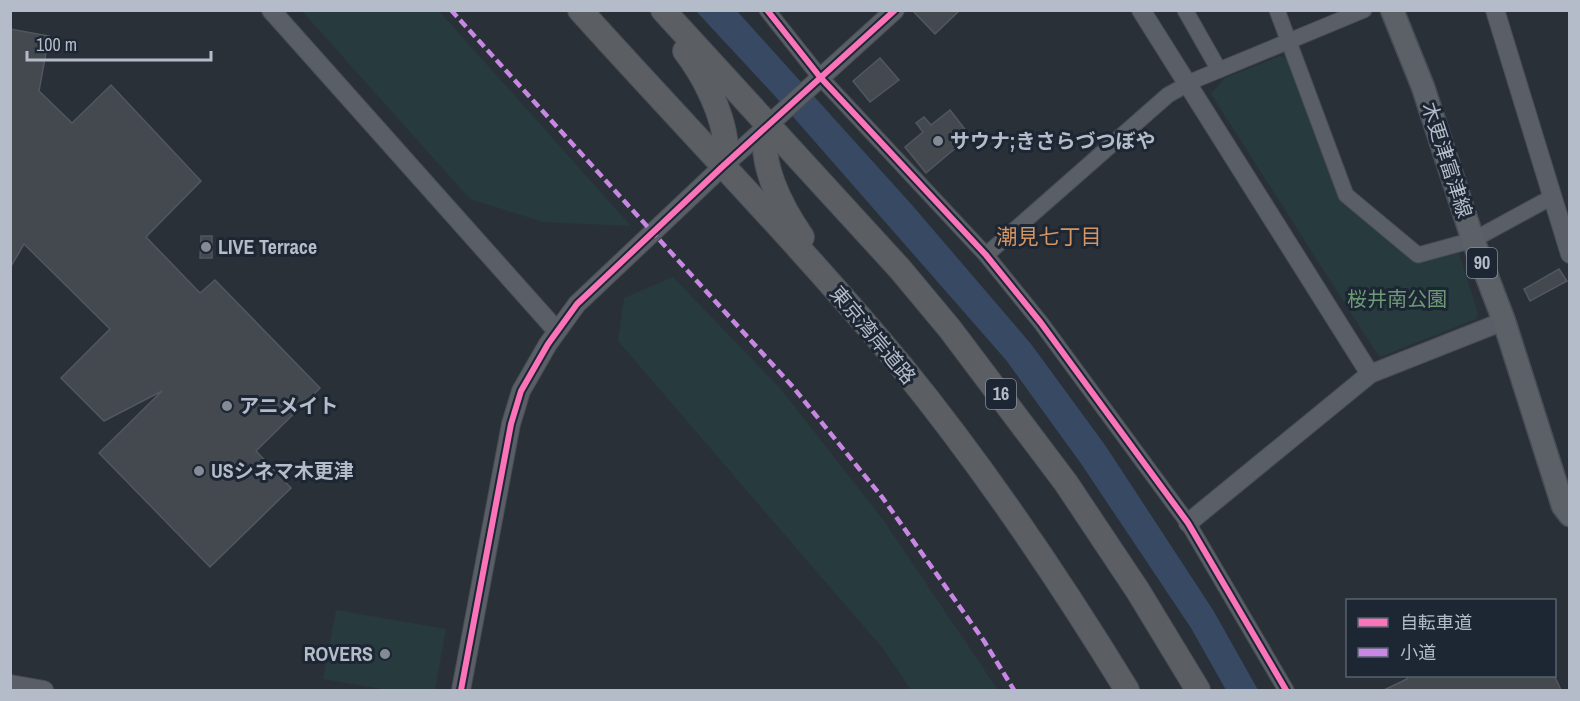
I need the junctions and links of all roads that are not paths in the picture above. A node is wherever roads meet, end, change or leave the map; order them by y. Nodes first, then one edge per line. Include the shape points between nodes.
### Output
1 (271, 10) edge
2 (580, 10) edge
3 (654, 10) edge
4 (663, 10) edge
5 (767, 10) edge
6 (895, 10) edge
7 (1141, 10) edge
8 (1185, 10) edge
9 (1277, 10) edge
10 (1364, 10) edge
11 (1392, 10) edge
12 (1495, 10) edge
13 (1289, 40) junction
14 (1219, 70) junction
15 (820, 77) junction
16 (1188, 84) junction
17 (768, 125) junction
18 (722, 167) junction
19 (1552, 197) junction
20 (1473, 240) junction
21 (1569, 254) edge
22 (986, 255) junction
23 (1504, 321) junction
24 (556, 331) junction
25 (873, 333) junction
26 (1370, 374) junction
27 (1569, 515) edge
28 (1188, 523) junction
29 (10, 684) edge
30 (44, 690) edge
31 (461, 690) edge
32 (1127, 690) edge
33 (1198, 690) edge
34 (1286, 690) edge

1 - 24 street
2 - 18 highway, 東京湾岸道路
3 - 18 highway via 694,64 715,104 727,151
4 - 17 highway, 16
5 - 15 street
6 - 15 street
7 - 16 street
8 - 14 street
9 - 13 street
10 - 13 street
11 - 20 main road, 木更津富津線 / 90 via 1424,87
12 - 19 street
13 - 14 street
13 - 20 street via 1346,195 1418,255
14 - 16 street
15 - 17 street
15 - 22 street
16 - 22 street via 1168,95
16 - 26 street
17 - 18 street
17 - 25 highway via 764,137 768,168 787,214
17 - 33 highway, 16 via 900,269 1012,408 1138,591
18 - 24 street via 577,304
18 - 25 highway, 東京湾岸道路
19 - 20 street
19 - 21 street
20 - 23 main road, 木更津富津線 / 90
22 - 28 street
23 - 26 street
23 - 27 main road, 木更津富津線 / 90
24 - 31 street via 520,391 511,424
25 - 32 highway, 東京湾岸道路 via 964,447 1040,554
26 - 28 street
28 - 34 street
29 - 30 street

